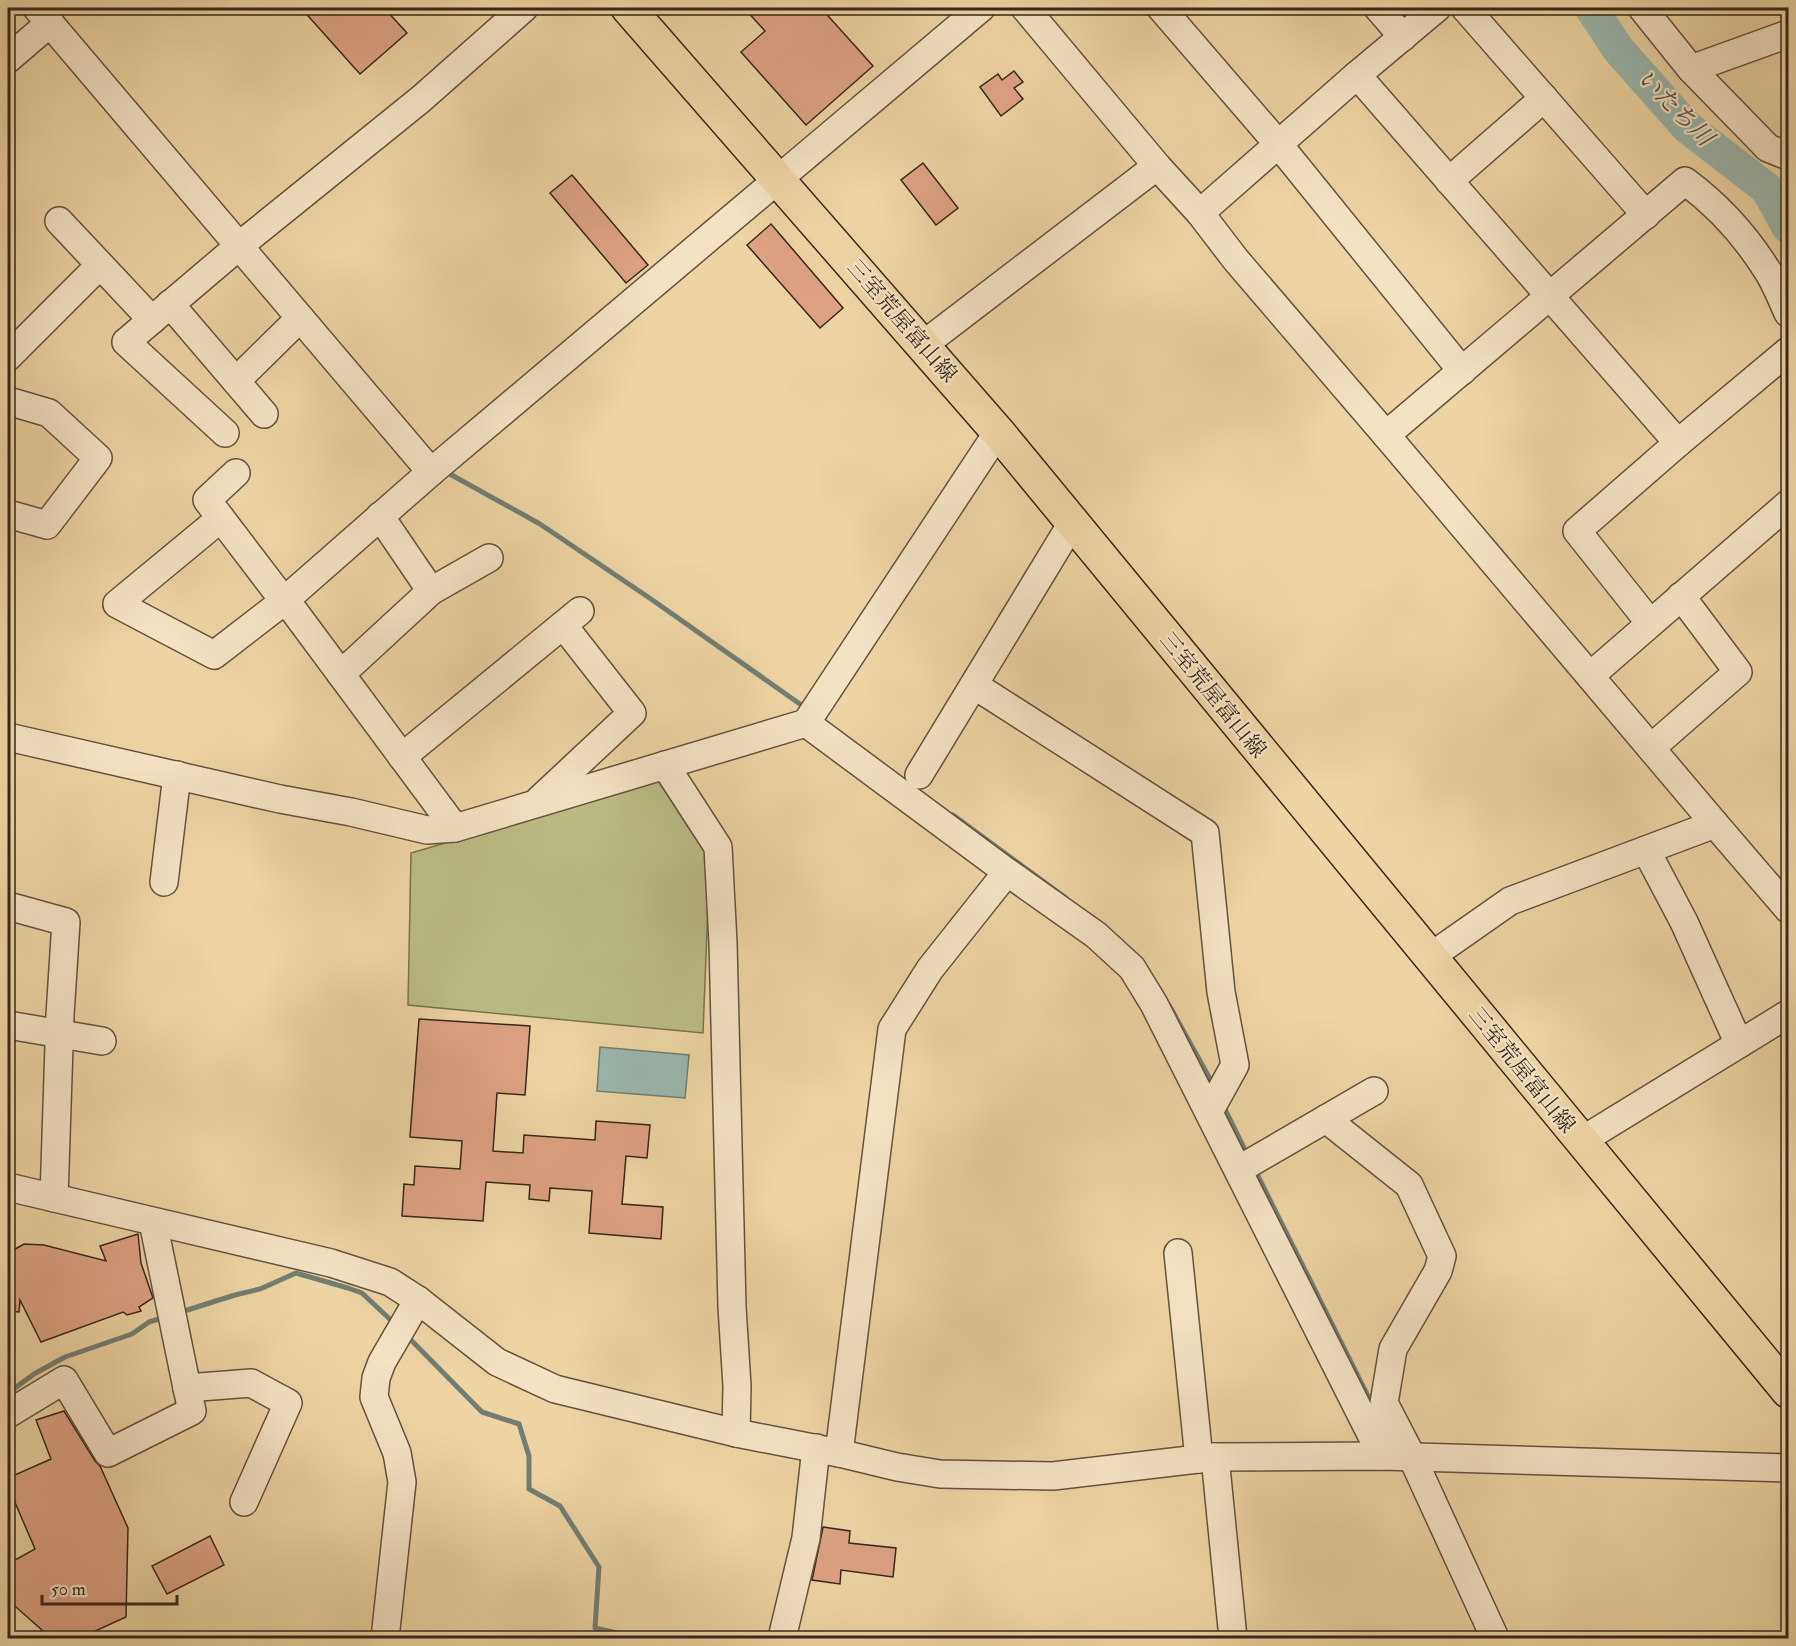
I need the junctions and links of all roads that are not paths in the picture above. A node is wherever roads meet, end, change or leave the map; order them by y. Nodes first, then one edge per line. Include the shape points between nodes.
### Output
1 (524, 8) edge
2 (628, 8) edge
3 (981, 8) edge
4 (1025, 8) edge
5 (1161, 8) edge
6 (1378, 8) edge
7 (1437, 8) edge
8 (1465, 8) edge
9 (1642, 8) edge
10 (43, 15) edge
11 (1788, 34) edge
12 (1403, 37) junction
13 (8, 59) edge
14 (1691, 69) junction
15 (1357, 75) junction
16 (1544, 98) junction
17 (1279, 145) junction
18 (1784, 150) edge
19 (1157, 166) junction
20 (778, 179) junction
21 (1449, 182) junction
22 (1200, 213) junction
23 (1646, 215) junction
24 (59, 221) dead end
25 (239, 246) junction
26 (100, 265) junction
27 (1549, 297) junction
28 (161, 312) junction
29 (1788, 314) edge
30 (300, 318) junction
31 (923, 345) junction
32 (1788, 351) edge
33 (8, 357) edge
34 (1462, 371) junction
35 (236, 381) junction
36 (8, 401) edge
37 (264, 414) dead end
38 (998, 432) junction
39 (225, 433) dead end
40 (1386, 435) junction
41 (1678, 443) junction
42 (431, 472) junction
43 (236, 473) dead end
44 (1788, 504) edge
45 (8, 514) edge
46 (380, 516) junction
47 (221, 518) junction
48 (1072, 523) junction
49 (489, 558) dead end
50 (431, 591) junction
51 (1681, 596) junction
52 (284, 601) junction
53 (1650, 623) junction
54 (341, 674) junction
55 (1590, 676) junction
56 (974, 685) junction
57 (806, 723) junction
58 (8, 737) edge
59 (1651, 748) junction
60 (402, 757) junction
61 (665, 765) junction
62 (177, 775) junction
63 (919, 775) dead end
64 (534, 804) junction
65 (1715, 824) junction
66 (455, 828) junction
67 (1646, 849) junction
68 (1007, 872) junction
69 (164, 882) dead end
70 (8, 906) edge
71 (1788, 909) edge
72 (1430, 957) junction
73 (1788, 1014) edge
74 (8, 1025) edge
75 (59, 1033) junction
76 (102, 1041) dead end
77 (1739, 1044) junction
78 (1374, 1091) dead end
79 (1209, 1112) junction
80 (1326, 1119) junction
81 (1581, 1141) junction
82 (1238, 1170) junction
83 (8, 1187) edge
84 (54, 1198) junction
85 (153, 1222) junction
86 (1178, 1253) dead end
87 (418, 1300) junction
88 (187, 1388) junction
89 (1788, 1391) edge
90 (8, 1414) edge
91 (736, 1433) junction
92 (828, 1450) junction
93 (1382, 1455) junction
94 (1413, 1457) junction
95 (1207, 1458) junction
96 (1788, 1468) edge
97 (244, 1502) dead end
98 (385, 1638) edge
99 (782, 1638) edge
100 (1233, 1638) edge
101 (1495, 1638) edge

1 - 25 street via 421,99
2 - 20 main road, 三室荒屋富山線
3 - 20 street
4 - 19 street
5 - 17 street
6 - 12 street
7 - 12 street
8 - 16 street
9 - 14 street
10 - 13 street
10 - 25 street
11 - 14 street
12 - 15 street
14 - 18 street via 1768,148
15 - 17 street
15 - 21 street
16 - 21 street
16 - 23 street
17 - 22 street
17 - 34 street
19 - 22 street
19 - 31 street
20 - 31 main road, 三室荒屋富山線
20 - 42 street
21 - 27 street
22 - 40 street
23 - 27 street
23 - 29 street via 1684,181 1729,220 1766,267
24 - 26 street
25 - 28 street
25 - 30 street
26 - 28 street
26 - 33 street
27 - 34 street
27 - 41 street
28 - 35 street
28 - 39 street via 126,342
30 - 35 street
30 - 42 street
31 - 38 main road, 三室荒屋富山線
32 - 41 street
34 - 40 street
35 - 37 street
36 - 45 street via 49,412 98,458 47,525
38 - 48 main road, 三室荒屋富山線
38 - 57 street
40 - 55 street
41 - 53 street via 1577,531
42 - 46 street
43 - 47 street via 207,500
44 - 51 street
46 - 50 street
46 - 52 street
47 - 52 street
47 - 52 street via 117,604 214,655
48 - 56 street
48 - 72 main road, 三室荒屋富山線
49 - 50 street
50 - 54 street
51 - 53 street
51 - 59 street via 1738,672
52 - 54 street
53 - 55 street
54 - 60 street
55 - 59 street
56 - 63 street
56 - 79 street via 1205,832 1221,992 1235,1065
57 - 61 street
57 - 68 street
58 - 62 street
59 - 65 street
60 - 64 street via 571,618 632,713
60 - 66 street
61 - 64 street
61 - 91 street via 718,847
62 - 66 street via 427,830
62 - 69 street
64 - 66 street
65 - 67 street
65 - 71 street
67 - 72 street via 1510,901
67 - 77 street
68 - 79 street via 1096,935 1132,968
68 - 92 street via 930,969 892,1029
70 - 75 street via 66,922
72 - 81 main road, 三室荒屋富山線
73 - 77 street
74 - 75 street
75 - 76 street
75 - 84 street
77 - 81 street
78 - 80 street
79 - 82 street
80 - 82 street
80 - 94 street via 1410,1185 1442,1256 1393,1349 1384,1403
81 - 89 main road, 三室荒屋富山線
82 - 93 street
83 - 84 street
84 - 85 street
85 - 87 street via 331,1263 390,1282
85 - 88 street
86 - 95 street
87 - 91 street via 497,1362 555,1389
87 - 98 street via 382,1362 374,1397 397,1453 402,1482
88 - 90 street via 192,1411 108,1453 64,1380
88 - 97 street via 251,1383 288,1403
91 - 92 street
92 - 95 street via 940,1474 1053,1476
92 - 99 street
93 - 94 street
93 - 95 street
94 - 96 street
94 - 101 street
95 - 100 street

